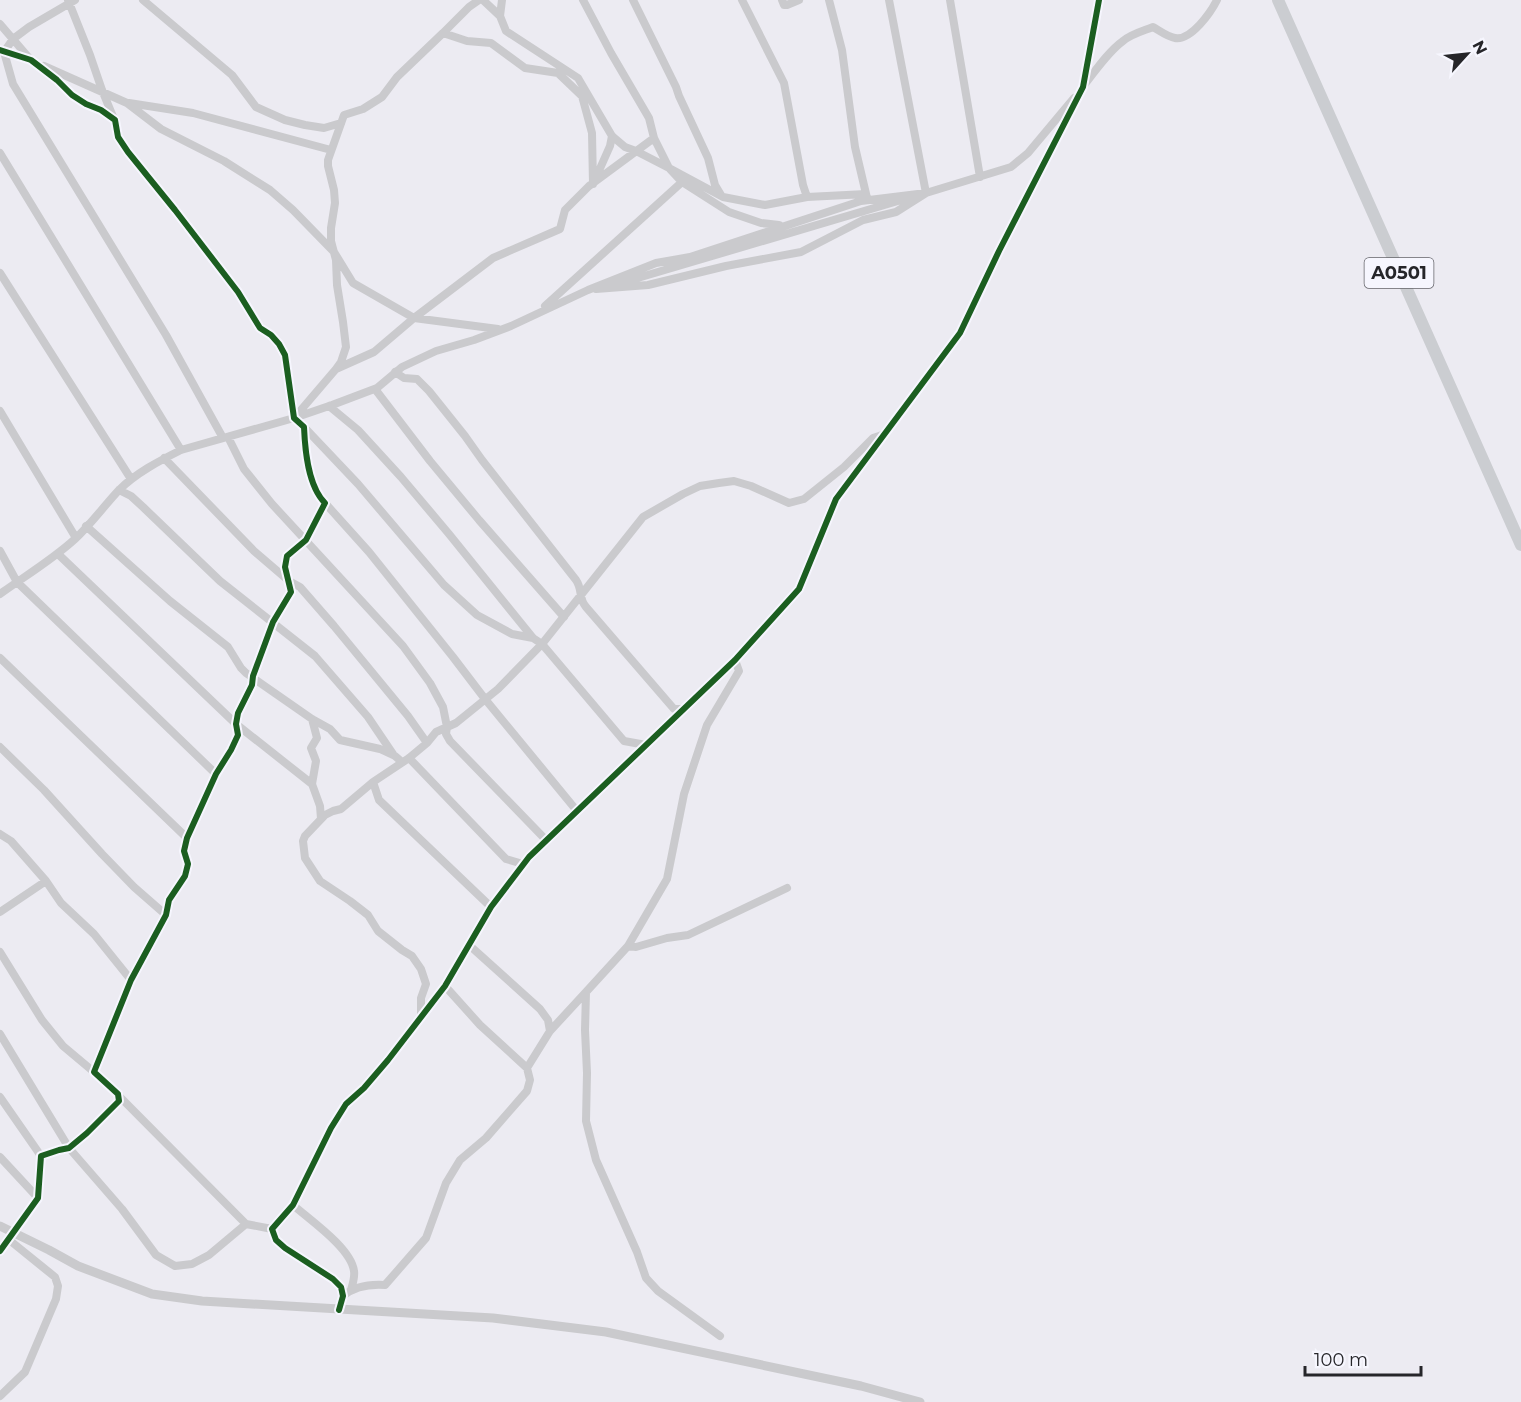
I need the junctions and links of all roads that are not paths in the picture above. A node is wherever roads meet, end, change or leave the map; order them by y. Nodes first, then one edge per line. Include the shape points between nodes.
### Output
1 (143, 0) edge
2 (481, 0) edge
3 (502, 0) edge
4 (583, 0) edge
5 (633, 0) edge
6 (742, 0) edge
7 (782, 0) edge
8 (799, 0) edge
9 (829, 0) edge
10 (889, 0) edge
11 (950, 0) edge
12 (1099, 0) edge
13 (1217, 0) edge
14 (1278, 0) edge
15 (71, 1) edge
16 (500, 16) junction
17 (0, 24) edge
18 (443, 33) junction
19 (13, 39) junction
20 (2, 51) edge
21 (32, 60) junction
22 (1083, 87) junction
23 (102, 90) junction
24 (127, 103) junction
25 (115, 120) junction
26 (341, 123) junction
27 (612, 136) junction
28 (654, 138) junction
29 (332, 150) junction
30 (636, 151) junction
31 (0, 153) edge
32 (669, 168) junction
33 (984, 176) junction
34 (682, 182) junction
35 (593, 184) junction
36 (926, 193) junction
37 (807, 196) junction
38 (723, 197) junction
39 (867, 197) junction
40 (784, 226) junction
41 (334, 252) junction
42 (0, 273) edge
43 (602, 288) junction
44 (588, 290) junction
45 (538, 312) junction
46 (414, 318) junction
47 (500, 330) junction
48 (336, 369) junction
49 (395, 372) junction
50 (375, 388) junction
51 (329, 406) junction
52 (0, 411) edge
53 (294, 418) junction
54 (304, 427) junction
55 (884, 435) junction
56 (225, 438) junction
57 (181, 450) junction
58 (164, 458) junction
59 (131, 479) junction
60 (119, 490) junction
61 (325, 503) junction
62 (86, 526) junction
63 (76, 538) junction
64 (306, 540) junction
65 (1521, 546) edge
66 (0, 551) edge
67 (58, 554) junction
68 (289, 581) junction
69 (16, 582) junction
70 (0, 594) edge
71 (581, 597) junction
72 (564, 617) junction
73 (273, 622) junction
74 (533, 638) junction
75 (542, 644) junction
76 (0, 658) edge
77 (735, 660) junction
78 (253, 676) junction
79 (485, 699) junction
80 (684, 709) junction
81 (312, 719) junction
82 (236, 724) junction
83 (447, 727) junction
84 (427, 743) junction
85 (646, 745) junction
86 (0, 747) edge
87 (395, 756) junction
88 (406, 760) junction
89 (216, 774) junction
90 (373, 782) junction
91 (312, 784) junction
92 (577, 811) junction
93 (321, 819) junction
94 (0, 834) edge
95 (187, 838) junction
96 (546, 840) junction
97 (524, 864) junction
98 (46, 881) junction
99 (787, 888) dead end
100 (491, 907) junction
101 (0, 912) edge
102 (166, 915) junction
103 (469, 945) junction
104 (628, 946) junction
105 (0, 952) edge
106 (131, 980) junction
107 (445, 986) junction
108 (586, 992) junction
109 (420, 1019) junction
110 (550, 1031) junction
111 (0, 1034) edge
112 (527, 1068) junction
113 (94, 1072) junction
114 (118, 1095) junction
115 (0, 1097) edge
116 (69, 1148) junction
117 (41, 1156) junction
118 (0, 1157) edge
119 (38, 1197) junction
120 (293, 1205) junction
121 (246, 1224) junction
122 (0, 1226) edge
123 (272, 1229) junction
124 (10, 1236) junction
125 (0, 1251) edge
126 (351, 1290) junction
127 (343, 1296) junction
128 (339, 1310) junction
129 (720, 1336) dead end
130 (0, 1396) edge
131 (920, 1402) edge

1 - 26 street via 232,75 256,107 305,125 324,128
2 - 16 street
2 - 18 street
3 - 16 street
4 - 28 street via 649,118
5 - 38 street
6 - 37 street via 784,83
7 - 8 street via 784,5
9 - 39 street via 842,50 855,147
10 - 36 street
11 - 33 street
12 - 22 street
13 - 22 street via 1184,38 1174,38 1153,27 1124,40
14 - 65 highway, A0501
15 - 19 street
15 - 23 street
16 - 27 street via 506,31 578,78
17 - 19 street
18 - 26 street via 382,96 363,109 344,115
18 - 35 street via 491,43 525,68 558,73 582,96 592,133
19 - 20 street
19 - 21 street
20 - 21 street
20 - 56 street via 13,84
21 - 23 street
21 - 25 street via 72,95
22 - 33 street via 1028,153 1011,167
22 - 55 street via 960,333
23 - 24 street
23 - 25 street
24 - 29 street via 193,113
24 - 41 street via 161,129 270,190
25 - 53 street via 118,137 128,152 238,292 260,328 279,344 285,355
26 - 29 street
27 - 30 street
27 - 35 street
28 - 30 street
28 - 32 street
29 - 41 street via 328,166 335,203 331,228
30 - 32 street
30 - 35 street
31 - 57 street
32 - 34 street
32 - 38 street
33 - 36 street
34 - 40 street via 729,212 761,224
34 - 45 street
35 - 46 street via 565,210 560,229 493,258
36 - 39 street
36 - 43 street
36 - 43 street via 896,212 863,220 801,252 648,285
37 - 38 street via 765,205
37 - 39 street
39 - 40 street
40 - 44 street via 690,257 656,263
41 - 46 street via 353,282
41 - 48 street via 345,347
42 - 59 street
43 - 44 street
44 - 45 street
45 - 47 street
46 - 47 street
46 - 48 street via 374,352
47 - 49 street via 436,351
48 - 53 street
49 - 50 street
49 - 71 street via 417,379 429,391 576,580
50 - 51 street
50 - 72 street via 479,520
51 - 53 street
51 - 74 street via 358,430 400,477
52 - 63 street
53 - 54 street
53 - 56 street
54 - 61 street via 307,465
54 - 74 street via 444,585 477,615 512,634
55 - 71 street via 873,438 804,500 789,503 735,482 700,486 683,494 643,517
55 - 77 street via 836,499 799,589
56 - 57 street
56 - 64 street via 244,469
57 - 58 street
58 - 59 street
58 - 68 street via 254,551
59 - 60 street
60 - 62 street
60 - 73 street via 131,496 220,581
61 - 64 street
61 - 79 street via 369,552
62 - 63 street
62 - 78 street via 228,647 241,668
63 - 67 street
64 - 68 street via 287,556
64 - 83 street via 403,646 443,707
66 - 69 street
67 - 69 street
67 - 82 street
68 - 73 street via 291,592
68 - 84 street via 300,587 334,626
69 - 70 street
69 - 89 street
71 - 72 street
71 - 80 street via 581,602 674,709
72 - 75 street
73 - 78 street
73 - 87 street via 315,656 368,717
74 - 75 street
75 - 79 street
75 - 85 street via 624,741
76 - 95 street
77 - 80 street
77 - 104 street via 740,670 707,725 684,794 667,879
78 - 81 street
78 - 82 street
79 - 83 street
79 - 92 street
80 - 85 street
81 - 87 street via 340,740
81 - 91 street via 317,738 311,748 316,761
82 - 89 street via 238,735
82 - 91 street
83 - 84 street
83 - 96 street via 450,741
84 - 88 street
85 - 92 street
86 - 102 street via 126,879
87 - 88 street
88 - 90 street
88 - 97 street via 506,859
89 - 95 street
90 - 93 street via 341,809
90 - 100 street via 379,800
91 - 93 street
92 - 96 street
93 - 109 street via 305,836 305,858 320,881 368,915 378,931 417,962 426,984
94 - 98 street
95 - 102 street via 185,876 169,900
96 - 97 street
97 - 100 street
98 - 101 street
98 - 106 street
99 - 104 street via 688,935
100 - 103 street
102 - 106 street
103 - 107 street
103 - 110 street via 540,1009
104 - 108 street
105 - 113 street via 42,1020 63,1046
106 - 113 street
107 - 109 street
107 - 112 street
108 - 110 street
108 - 129 street via 586,1121 596,1160 646,1278
109 - 120 street via 364,1088 346,1104
110 - 112 street
111 - 116 street
112 - 126 street via 527,1090 486,1138 460,1160 446,1183 426,1238 386,1285
113 - 114 street
114 - 116 street via 119,1101
114 - 121 street
115 - 117 street
116 - 117 street
116 - 121 street via 136,1226 156,1256 175,1266 192,1264 209,1255
117 - 119 street
118 - 119 street
119 - 124 street
120 - 123 street
120 - 126 street via 346,1251 355,1272
121 - 123 street
122 - 124 street
123 - 127 street via 285,1248 333,1279
124 - 125 street
124 - 128 street via 152,1294
124 - 130 street via 55,1277 58,1286 26,1372
126 - 127 street
127 - 128 street
128 - 131 street via 493,1318 606,1332

